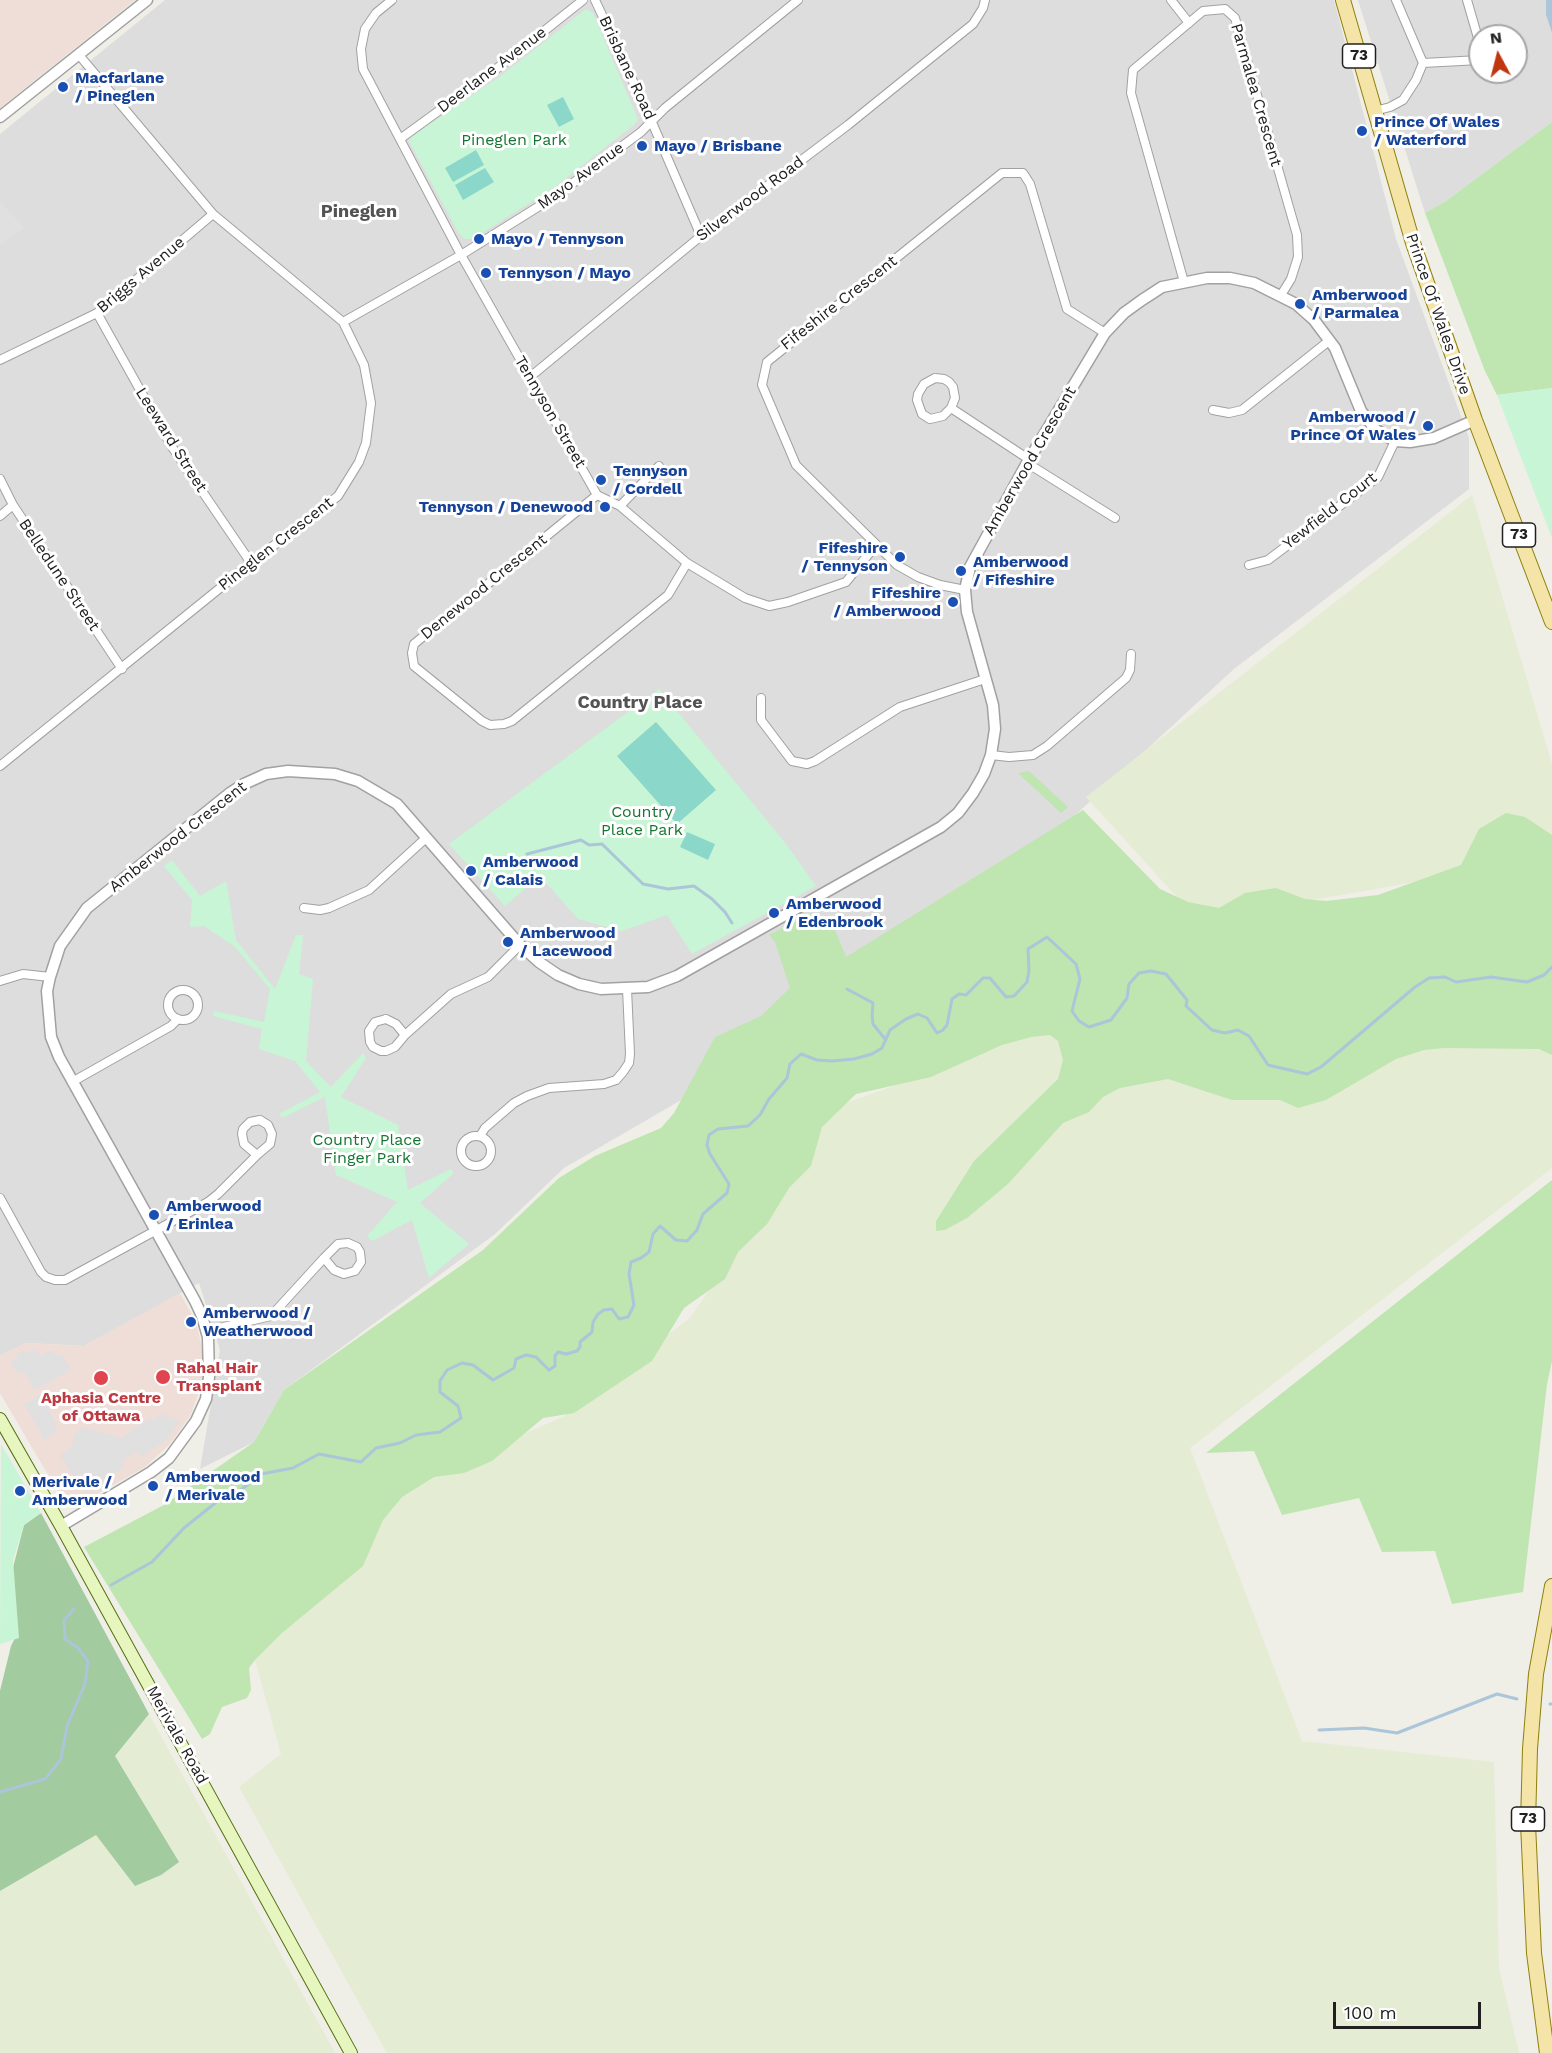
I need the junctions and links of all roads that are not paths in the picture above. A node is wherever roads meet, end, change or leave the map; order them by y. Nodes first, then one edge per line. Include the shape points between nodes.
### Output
1 (147, 0) edge
2 (392, 0) edge
3 (583, 0) edge
4 (595, 0) edge
5 (798, 0) edge
6 (985, 0) edge
7 (1171, 0) edge
8 (1343, 0) edge
9 (1396, 0) edge
10 (1467, 0) edge
11 (1189, 23) junction
12 (1474, 24) edge
13 (79, 54) junction
14 (1468, 61) edge
15 (1422, 63) junction
16 (1375, 111) junction
17 (0, 117) edge
18 (651, 120) junction
19 (400, 140) junction
20 (213, 214) junction
21 (701, 236) junction
22 (461, 255) junction
23 (1184, 282) junction
24 (1281, 295) junction
25 (97, 313) junction
26 (343, 322) junction
27 (1105, 333) junction
28 (1330, 340) junction
29 (0, 360) edge
30 (530, 377) junction
31 (951, 408) junction
32 (1213, 410) dead end
33 (1475, 420) junction
34 (1395, 441) junction
35 (1028, 462) junction
36 (659, 466) dead end
37 (0, 479) edge
38 (597, 495) junction
39 (13, 506) junction
40 (620, 506) junction
41 (0, 516) edge
42 (1115, 518) dead end
43 (876, 544) junction
44 (251, 562) junction
45 (687, 563) junction
46 (1249, 565) dead end
47 (965, 590) junction
48 (1552, 622) edge
49 (1131, 654) dead end
50 (122, 669) junction
51 (985, 679) junction
52 (761, 698) dead end
53 (991, 755) junction
54 (0, 766) edge
55 (426, 838) junction
56 (304, 908) dead end
57 (520, 945) junction
58 (50, 977) junction
59 (0, 981) edge
60 (627, 989) junction
61 (178, 1019) dead end
62 (405, 1035) junction
63 (72, 1082) junction
64 (480, 1137) dead end
65 (257, 1155) dead end
66 (0, 1198) edge
67 (156, 1229) junction
68 (324, 1258) junction
69 (206, 1331) junction
70 (0, 1419) edge
71 (61, 1526) junction
72 (1552, 1586) edge
73 (351, 2053) edge
74 (1547, 2053) edge

1 - 13 street
2 - 19 street, Tennyson Street via 364,30 361,49 363,69
3 - 19 street, Deerlane Avenue
4 - 18 street, Brisbane Road
5 - 18 street, Mayo Avenue
6 - 21 street, Silverwood Road via 973,24
7 - 11 street
8 - 16 main road, Prince Of Wales Drive / 73
9 - 15 street
10 - 12 street
11 - 23 street, Parmalea Crescent via 1133,70 1131,93
11 - 24 street, Parmalea Crescent via 1203,11 1225,9 1235,18 1297,235 1298,257
13 - 17 street
13 - 20 street, Pineglen Crescent
14 - 15 street
15 - 16 street via 1403,100
16 - 33 main road, Prince Of Wales Drive / 73 via 1405,219
18 - 21 street, Brisbane Road
18 - 22 street, Mayo Avenue via 583,177
19 - 22 street, Tennyson Street
20 - 25 street, Briggs Avenue
20 - 26 street, Pineglen Crescent
21 - 30 street, Silverwood Road
22 - 26 street, Mayo Avenue
22 - 30 street, Tennyson Street
23 - 24 street, Amberwood Crescent via 1230,278
23 - 27 street, Amberwood Crescent via 1162,287 1124,313
24 - 28 street, Amberwood Crescent via 1314,320
25 - 29 street, Briggs Avenue
25 - 44 street, Leeward Street via 172,447
26 - 44 street, Pineglen Crescent via 363,365 371,404 366,443 359,462 338,496
27 - 35 street, Amberwood Crescent
27 - 43 street, Fifeshire Crescent via 1066,309 1030,184 1023,172 1002,173 773,355 767,362 762,385 796,465
28 - 32 street via 1242,410
28 - 34 street, Amberwood Crescent via 1361,411 1376,430
30 - 38 street, Tennyson Street
31 - 31 street via 955,392 950,382 935,378 924,384 917,400 922,414 936,418
31 - 35 street
33 - 34 street via 1434,438
33 - 48 main road, Prince Of Wales Drive / 73
34 - 46 street, Yewfield Court via 1378,477 1268,560
35 - 42 street
35 - 47 street, Amberwood Crescent via 970,567
36 - 40 street
37 - 39 street, Belledune Street
38 - 40 street
38 - 45 street, Denewood Crescent via 414,644 414,666 482,721 497,725 512,721 668,595
39 - 41 street
39 - 50 street, Belledune Street
40 - 45 street
43 - 45 street via 846,582 769,606 745,598
43 - 47 street, Fifeshire Crescent via 897,565 918,577
44 - 50 street, Pineglen Crescent
47 - 51 street, Amberwood Crescent
49 - 53 street via 1126,678 1047,746 1033,755
50 - 54 street, Pineglen Crescent
51 - 52 street via 900,707 807,764 792,761 761,720
51 - 53 street, Amberwood Crescent via 996,729
53 - 60 street, Amberwood Crescent via 973,793 958,813 940,827 677,976 648,987
55 - 56 street via 369,890 330,908
55 - 57 street, Amberwood Crescent
55 - 58 street, Amberwood Crescent via 397,804 358,781 311,771 266,774 230,793 87,908 60,946
57 - 60 street, Amberwood Crescent via 558,975 579,984
57 - 62 street via 488,977 451,994
58 - 59 street via 23,974
58 - 63 street, Amberwood Crescent via 47,991 51,1037
60 - 64 street via 629,1063 616,1080 549,1088 527,1096 485,1128
61 - 63 street
62 - 62 street via 386,1019 375,1022 368,1036 373,1047 386,1051
63 - 67 street, Amberwood Crescent
65 - 67 street via 218,1194
66 - 67 street via 41,1272 55,1280 78,1274
67 - 69 street, Amberwood Crescent via 195,1301
68 - 68 street via 334,1247 348,1243 357,1247 361,1262 355,1271 344,1274 334,1270
68 - 69 street via 271,1316
69 - 71 street, Amberwood Crescent via 206,1399 183,1440 154,1470
70 - 71 main road, Merivale Road
71 - 73 main road, Merivale Road
72 - 74 main road, 73 via 1536,1674 1528,1824 1534,1953

